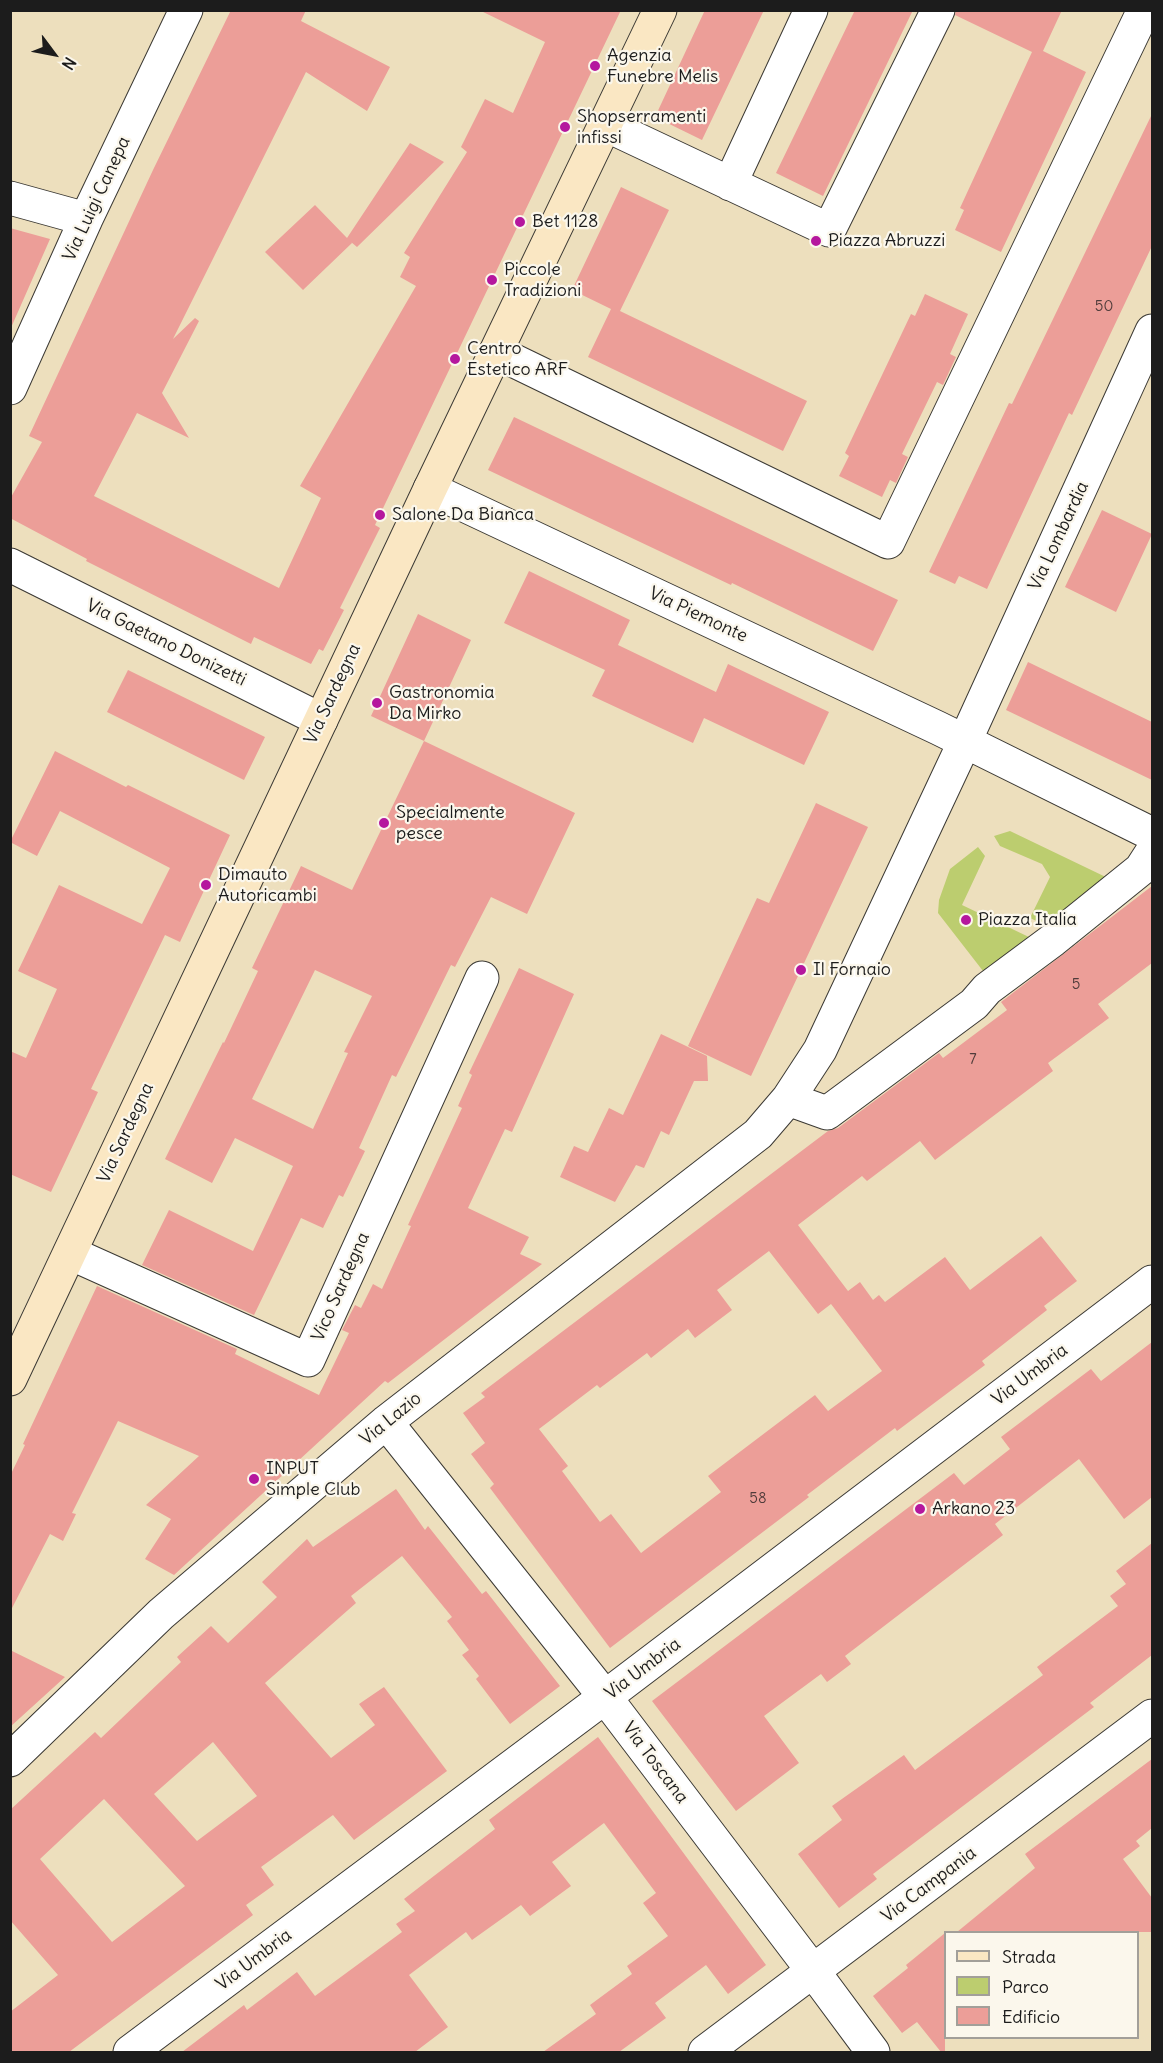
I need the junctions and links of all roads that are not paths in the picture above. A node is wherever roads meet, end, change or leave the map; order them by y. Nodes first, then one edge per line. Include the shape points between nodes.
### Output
1 (186, 10) edge
2 (660, 10) edge
3 (811, 10) edge
4 (938, 10) edge
5 (1144, 10) edge
6 (606, 125) junction
7 (730, 184) junction
8 (10, 198) edge
9 (86, 219) junction
10 (1152, 331) edge
11 (496, 352) junction
12 (10, 388) edge
13 (430, 489) junction
14 (10, 566) edge
15 (321, 720) junction
16 (965, 741) junction
17 (1152, 834) edge
18 (1152, 852) edge
19 (482, 978) dead end
20 (788, 1099) junction
21 (70, 1253) junction
22 (1152, 1282) edge
23 (10, 1379) edge
24 (386, 1422) junction
25 (605, 1697) junction
26 (1152, 1716) edge
27 (10, 1760) edge
28 (813, 1971) junction
29 (130, 2052) edge
30 (705, 2052) edge
31 (873, 2052) edge

1 - 9 street, Via Luigi Canepa
2 - 6 street, Via Sardegna
3 - 7 street
4 - 7 street via 829,230
5 - 11 street via 888,542
6 - 7 street
6 - 11 street, Via Sardegna
8 - 9 street
9 - 12 street, Via Luigi Canepa
10 - 16 street, Via Lombardia
11 - 13 street, Via Sardegna
13 - 15 street, Via Sardegna
13 - 16 street, Via Piemonte
14 - 15 street, Via Gaetano Donizetti
15 - 21 street, Via Sardegna
16 - 17 street
16 - 20 street via 820,1050
18 - 20 street via 1141,869 987,989 974,1004 827,1113
19 - 21 street, Vico Sardegna via 308,1360
20 - 24 street, Via Lazio via 758,1134
21 - 23 street, Via Sardegna
22 - 25 street, Via Umbria
24 - 25 street, Via Toscana
24 - 27 street, Via Lazio via 160,1614
25 - 28 street, Via Toscana
25 - 29 street, Via Umbria
26 - 28 street, Via Campania
28 - 30 street, Via Campania
28 - 31 street, Via Toscana

